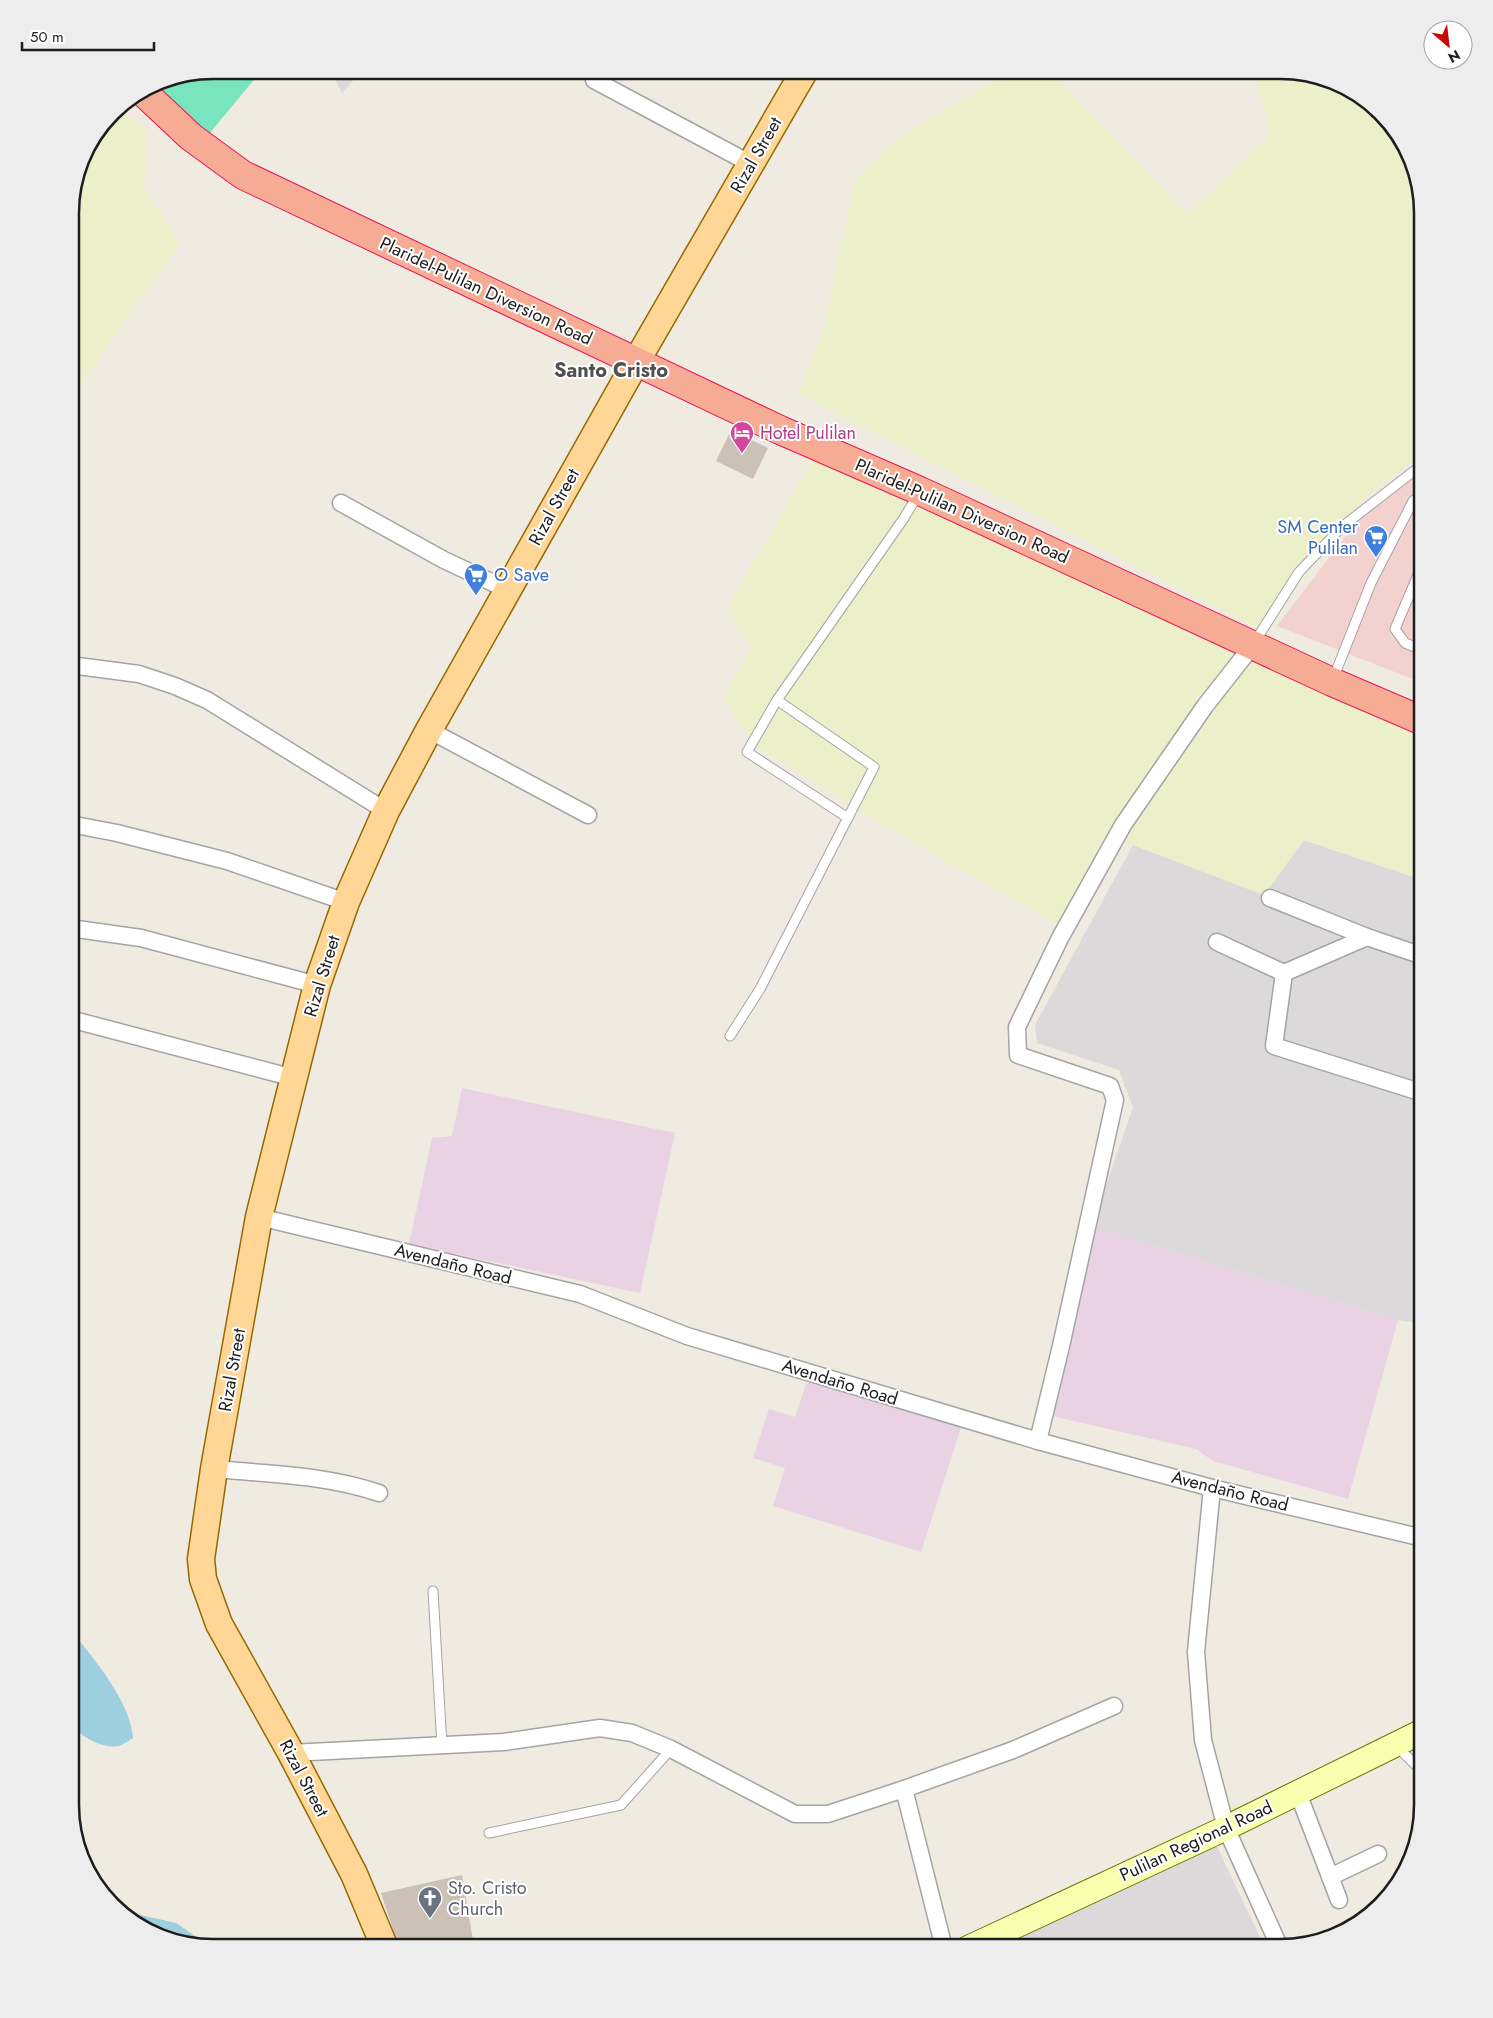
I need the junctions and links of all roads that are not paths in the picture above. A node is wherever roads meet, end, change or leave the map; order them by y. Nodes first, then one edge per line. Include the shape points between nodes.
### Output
1 (800, 79) edge
2 (594, 80) dead end
3 (147, 96) edge
4 (751, 164) junction
5 (636, 362) junction
6 (1414, 471) edge
7 (920, 491) junction
8 (1414, 500) edge
9 (341, 503) dead end
10 (1414, 584) edge
11 (508, 590) junction
12 (1253, 645) junction
13 (1414, 647) edge
14 (79, 666) edge
15 (1332, 682) junction
16 (777, 700) junction
17 (1414, 717) edge
18 (429, 730) junction
19 (386, 812) junction
20 (588, 815) dead end
21 (848, 818) junction
22 (79, 826) edge
23 (1270, 898) dead end
24 (346, 902) junction
25 (79, 929) edge
26 (1367, 937) junction
27 (1217, 942) dead end
28 (1414, 953) edge
29 (1284, 973) junction
30 (317, 985) junction
31 (79, 1021) edge
32 (730, 1036) dead end
33 (294, 1078) junction
34 (1414, 1090) edge
35 (259, 1217) junction
36 (1038, 1441) junction
37 (214, 1468) junction
38 (1212, 1488) junction
39 (379, 1493) dead end
40 (1414, 1536) edge
41 (433, 1591) dead end
42 (1114, 1706) dead end
43 (1414, 1736) edge
44 (1395, 1745) junction
45 (442, 1746) junction
46 (671, 1749) junction
47 (291, 1753) junction
48 (1414, 1763) edge
49 (904, 1789) junction
50 (1298, 1793) junction
51 (1226, 1828) junction
52 (489, 1833) dead end
53 (1378, 1854) dead end
54 (1330, 1877) junction
55 (1338, 1900) dead end
56 (381, 1939) edge
57 (942, 1939) edge
58 (988, 1939) edge
59 (1276, 1939) edge

1 - 4 main road, Rizal Street
2 - 4 street
3 - 5 highway, Plaridel-Pulilan Diversion Road via 191,137 244,175
4 - 5 main road, Rizal Street
5 - 7 highway, Plaridel-Pulilan Diversion Road
5 - 11 main road, Rizal Street
6 - 12 lane via 1343,526 1299,572
7 - 12 highway, Plaridel-Pulilan Diversion Road
7 - 16 lane
8 - 15 lane via 1371,582
9 - 11 street via 444,560
10 - 13 lane via 1395,629 1404,643
11 - 18 main road, Rizal Street
12 - 15 highway, Plaridel-Pulilan Diversion Road
12 - 36 street via 1205,706 1123,825 1060,938 1017,1027 1018,1055 1110,1086 1115,1100
14 - 19 street via 140,674 208,700
15 - 17 highway, Plaridel-Pulilan Diversion Road
16 - 21 lane via 874,767
16 - 21 lane via 747,752
18 - 19 main road, Rizal Street
18 - 20 street
19 - 24 main road, Rizal Street
21 - 32 lane via 760,989
22 - 24 street via 227,861
23 - 26 street
24 - 30 main road, Rizal Street
25 - 30 street via 141,938
26 - 28 street
26 - 29 street
27 - 29 street
29 - 34 street via 1274,1046
30 - 33 main road, Rizal Street
31 - 33 street
33 - 35 main road, Rizal Street
35 - 36 street, Avendaño Road via 580,1294 687,1336
35 - 37 main road, Rizal Street
36 - 38 street, Avendaño Road
37 - 39 street via 329,1479
37 - 47 main road, Rizal Street via 201,1559 203,1579 219,1624
38 - 40 street, Avendaño Road
38 - 51 street via 1196,1652 1203,1740
41 - 45 lane
42 - 49 street via 1013,1750
43 - 44 main road, Pulilan Regional Road
44 - 48 lane
44 - 50 main road, Pulilan Regional Road
45 - 46 street via 504,1742 600,1728 632,1733
45 - 47 street
46 - 49 street via 795,1814 828,1814
46 - 52 lane via 621,1804
47 - 56 main road, Rizal Street via 354,1874
49 - 57 street
50 - 51 main road, Pulilan Regional Road
50 - 54 street
51 - 58 main road, Pulilan Regional Road
51 - 59 street
53 - 54 street
54 - 55 street

